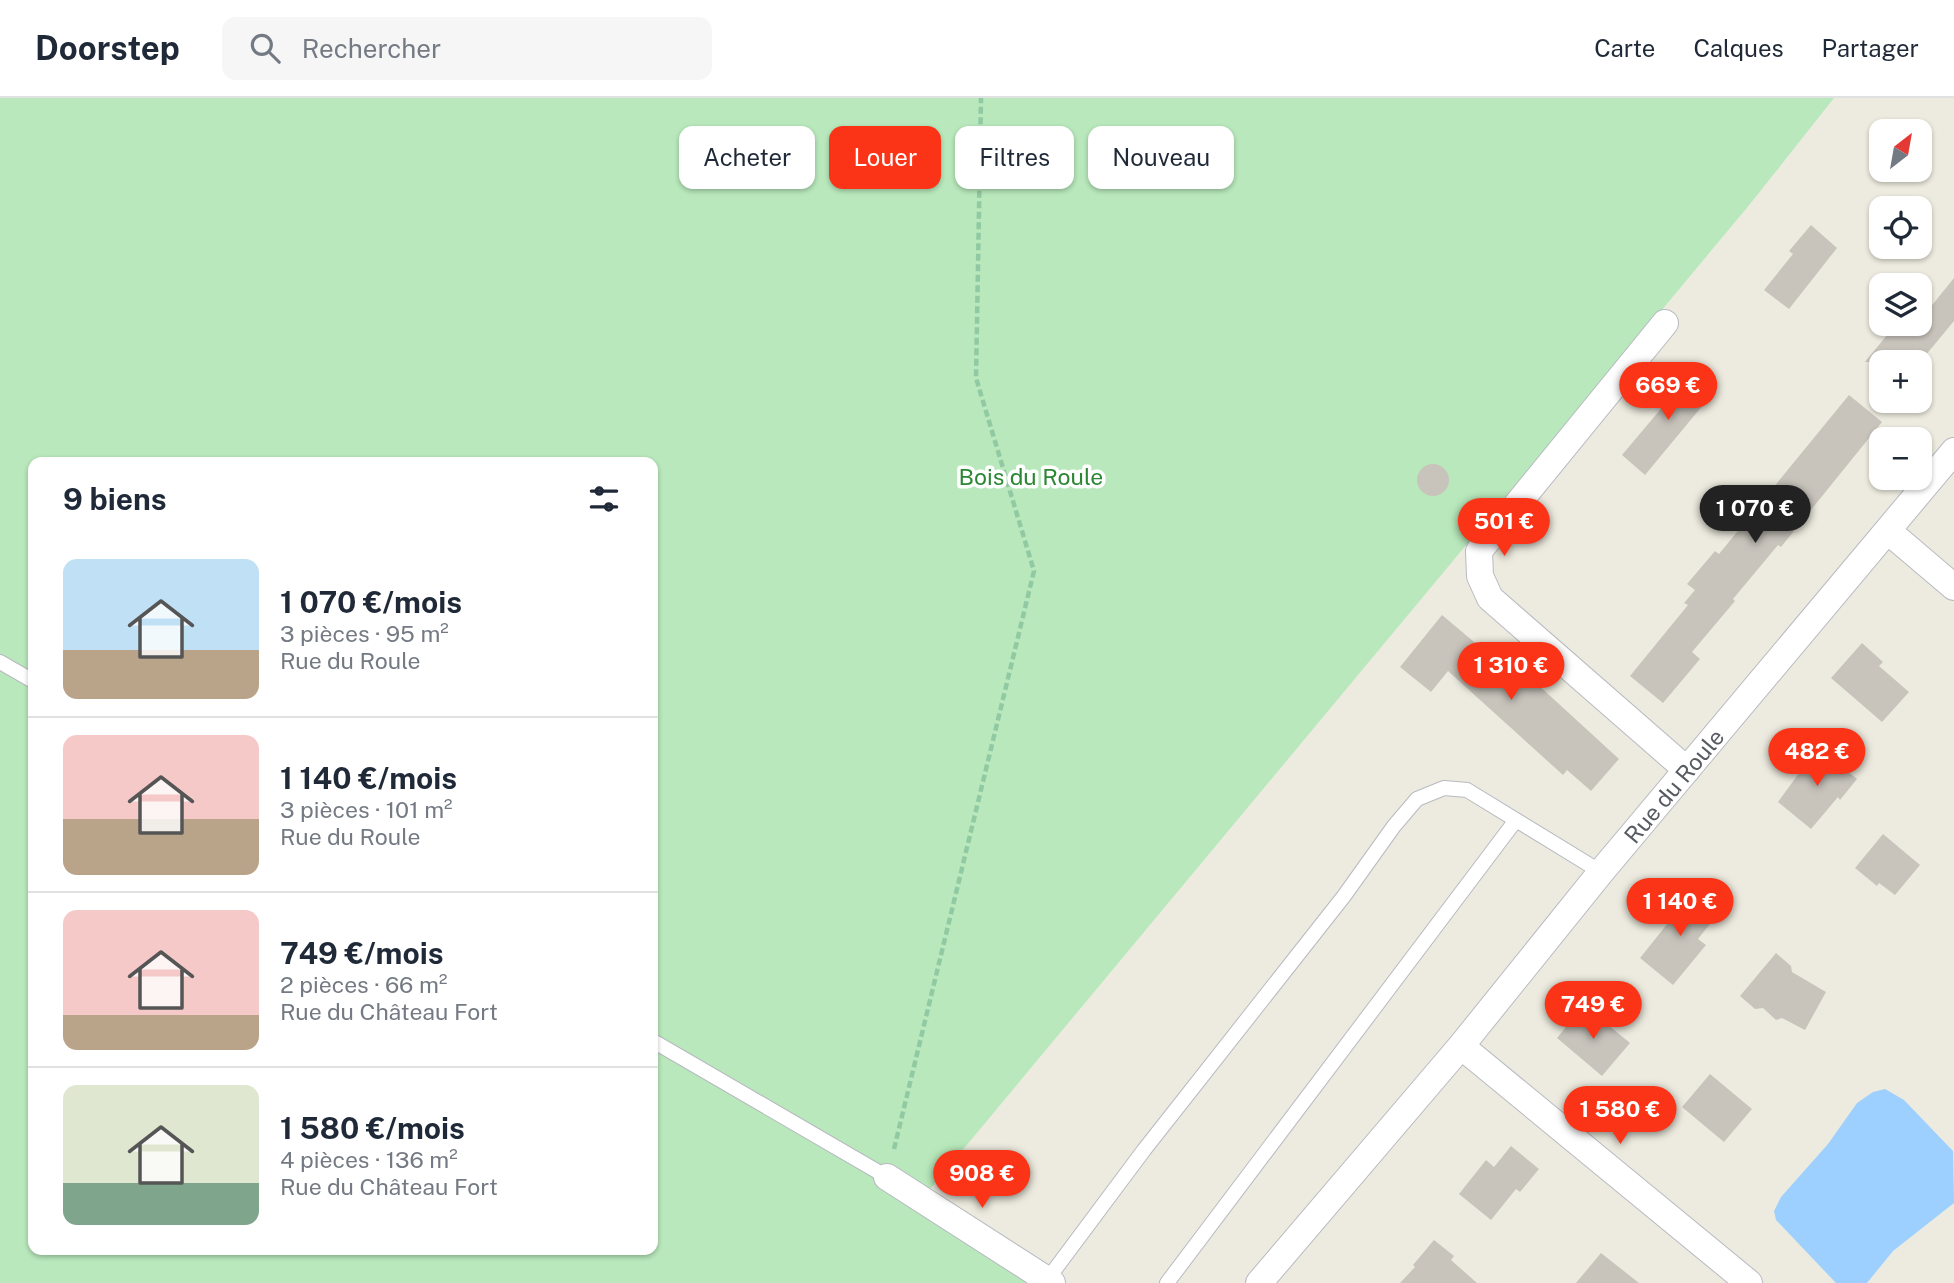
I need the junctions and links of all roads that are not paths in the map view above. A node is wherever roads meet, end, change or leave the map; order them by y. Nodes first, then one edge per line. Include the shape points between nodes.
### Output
1 (1665, 323) dead end
2 (1954, 451) edge
3 (1888, 531) junction
4 (1954, 587) edge
5 (0, 662) edge
6 (28, 678) edge
7 (1687, 770) junction
8 (1516, 820) junction
9 (1601, 872) junction
10 (658, 1044) edge
11 (1461, 1046) junction
12 (887, 1177) joint
13 (1050, 1282) edge
14 (1167, 1283) edge
15 (1259, 1283) edge
16 (1749, 1283) edge

1 - 7 street via 1479,551 1480,576 1490,598
2 - 3 street, Rue du Roule
3 - 4 street
3 - 7 street, Rue du Roule
5 - 6 lane
7 - 9 street, Rue du Roule
8 - 9 lane
8 - 13 lane via 1467,790 1444,788 1417,799 1144,1150
8 - 14 lane
9 - 11 street, Rue du Roule
10 - 12 lane
11 - 15 street, Rue du Roule
11 - 16 street
12 - 13 street

